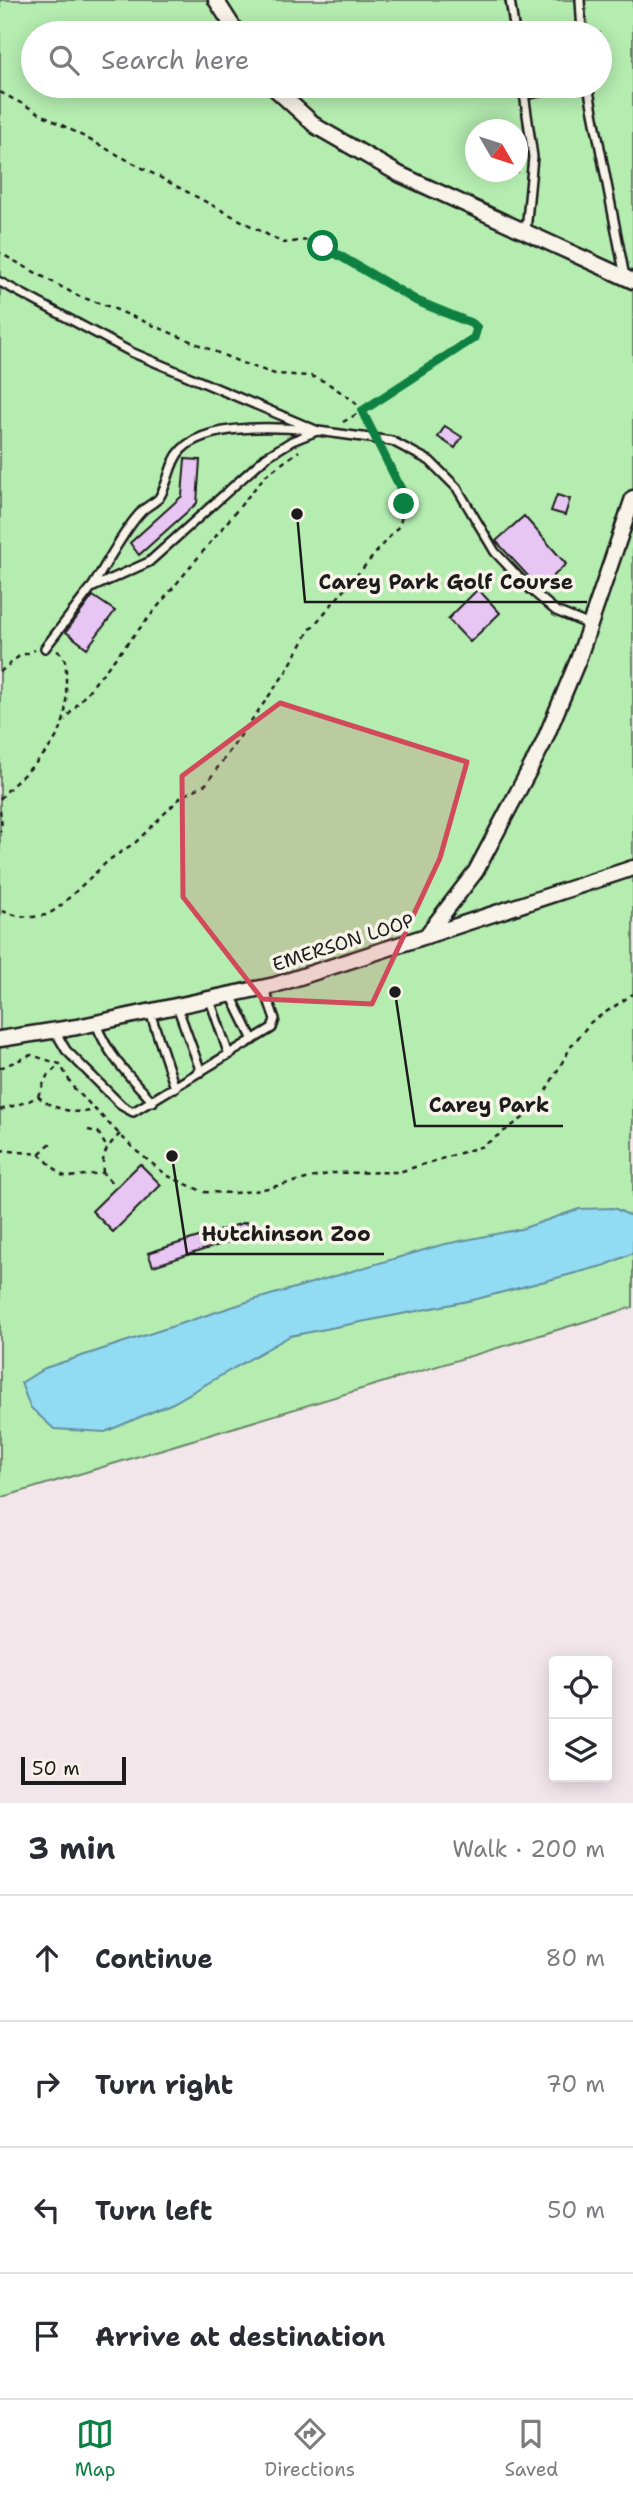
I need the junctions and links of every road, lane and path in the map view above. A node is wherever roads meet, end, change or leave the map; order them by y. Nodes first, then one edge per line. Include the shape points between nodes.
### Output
1 (216, 0) edge
2 (510, 0) edge
3 (580, 0) edge
4 (229, 21) edge
5 (513, 21) edge
6 (581, 21) edge
7 (0, 92) edge
8 (285, 98) edge
9 (524, 98) edge
10 (591, 98) edge
11 (526, 232) junction
12 (0, 254) edge
13 (629, 279) edge
14 (0, 282) edge
15 (362, 411) junction
16 (318, 431) junction
17 (328, 432) junction
18 (375, 438) junction
19 (302, 449) dead end
20 (633, 498) edge
21 (91, 588) junction
22 (590, 625) junction
23 (45, 648) junction
24 (0, 672) edge
25 (62, 723) junction
26 (0, 799) edge
27 (0, 810) edge
28 (0, 832) edge
29 (633, 868) edge
30 (2, 911) dead end
31 (426, 936) junction
32 (264, 988) junction
33 (633, 994) edge
34 (231, 995) junction
35 (209, 999) junction
36 (177, 1006) junction
37 (150, 1012) junction
38 (96, 1024) junction
39 (54, 1031) junction
40 (0, 1039) edge
41 (253, 1040) junction
42 (229, 1055) junction
43 (60, 1064) junction
44 (0, 1069) edge
45 (201, 1072) junction
46 (175, 1088) junction
47 (37, 1096) junction
48 (153, 1102) junction
49 (97, 1109) junction
50 (0, 1110) edge
51 (88, 1129) dead end
52 (120, 1134) junction
53 (52, 1142) dead end
54 (107, 1148) junction
55 (0, 1150) edge
56 (39, 1154) junction
57 (103, 1172) junction
58 (112, 1183) dead end

1 - 4 street
2 - 5 lane
3 - 6 lane
7 - 15 path via 283,243 308,240 323,246 417,301 477,328 474,338
8 - 11 street via 317,127 399,174
9 - 11 lane via 533,156
10 - 13 lane
11 - 13 street
12 - 15 path via 78,296 242,363 326,382
14 - 16 lane via 131,352
15 - 17 path
15 - 18 path
16 - 17 lane
16 - 21 lane via 266,457 149,562
16 - 21 lane via 246,429 195,439 181,450 161,494 142,510
17 - 18 lane
18 - 22 lane via 392,441 430,461 457,488 495,552 530,589 555,611
18 - 30 path via 401,489 404,504 399,526 309,631 286,672 206,784 181,797 57,909 33,917
19 - 25 path via 265,476
20 - 22 street, EMERSON LOOP
21 - 23 lane
22 - 31 street, EMERSON LOOP via 543,744 476,871
23 - 24 path via 18,657
23 - 25 path via 61,653 66,662
25 - 26 path via 50,746
27 - 28 path
29 - 31 street
31 - 32 street, EMERSON LOOP
32 - 34 street, EMERSON LOOP
32 - 41 lane via 275,1024
33 - 52 path via 581,1032 544,1094 523,1118 483,1146 418,1167 399,1172 332,1173 233,1193 204,1192 168,1176
34 - 35 street, EMERSON LOOP
34 - 41 lane
35 - 36 street, EMERSON LOOP
35 - 42 lane
36 - 37 street, EMERSON LOOP
36 - 45 lane
37 - 38 street, EMERSON LOOP
37 - 46 lane
38 - 39 street, EMERSON LOOP
38 - 48 lane via 114,1060
39 - 40 street, EMERSON LOOP
39 - 48 lane via 66,1050 122,1106 133,1112
41 - 42 lane
42 - 45 lane
43 - 44 path via 32,1055
43 - 47 path via 47,1076
43 - 49 path via 73,1087
45 - 46 lane
46 - 48 lane
47 - 49 path via 55,1108
47 - 50 path
49 - 52 path
51 - 54 path via 98,1132
52 - 54 path
53 - 56 path
54 - 57 path
55 - 56 path
56 - 57 path via 68,1177
57 - 58 path

